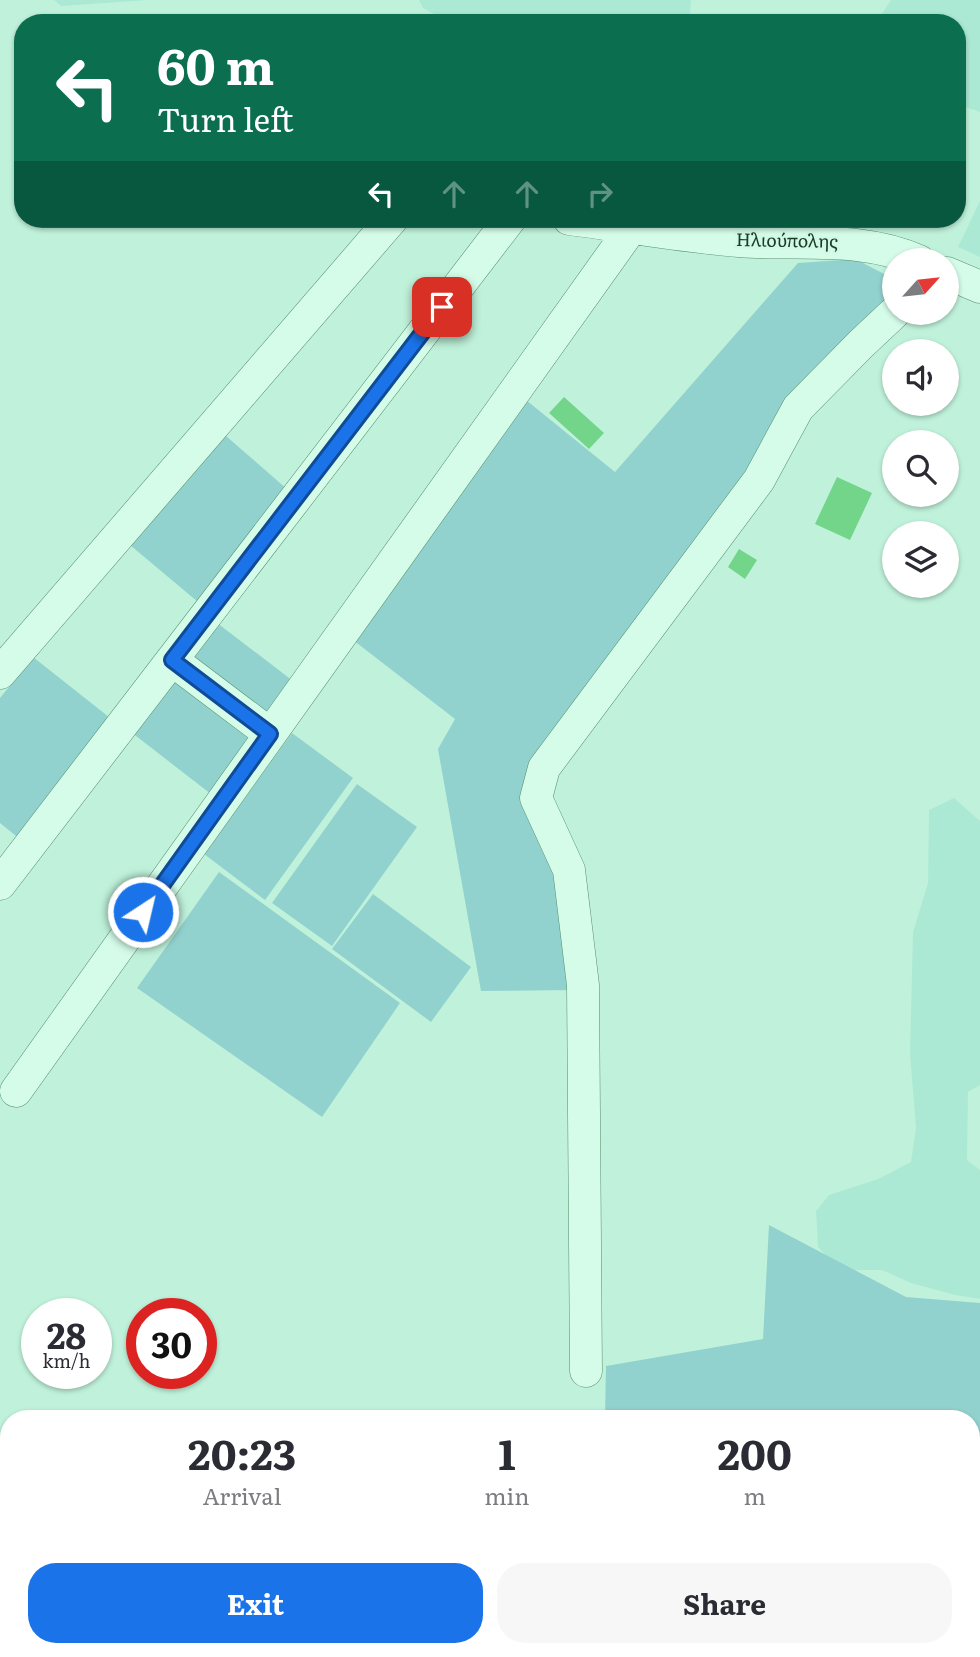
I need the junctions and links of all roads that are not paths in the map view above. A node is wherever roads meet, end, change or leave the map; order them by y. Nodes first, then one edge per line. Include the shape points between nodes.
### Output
1 (384, 228) edge
2 (503, 228) edge
3 (631, 228) edge
4 (640, 228) edge
5 (885, 248) edge
6 (959, 278) edge
7 (980, 287) edge
8 (882, 324) edge
9 (172, 660) junction
10 (0, 673) edge
11 (270, 734) junction
12 (0, 884) edge
13 (16, 1091) dead end
14 (586, 1371) dead end

1 - 10 street
2 - 9 street
3 - 11 street
4 - 5 street, Ηλιούπολης via 740,241 850,242
6 - 7 street
8 - 14 street via 798,408 759,480 541,778 536,798 569,870 583,985
9 - 11 street
9 - 12 street
11 - 13 street

